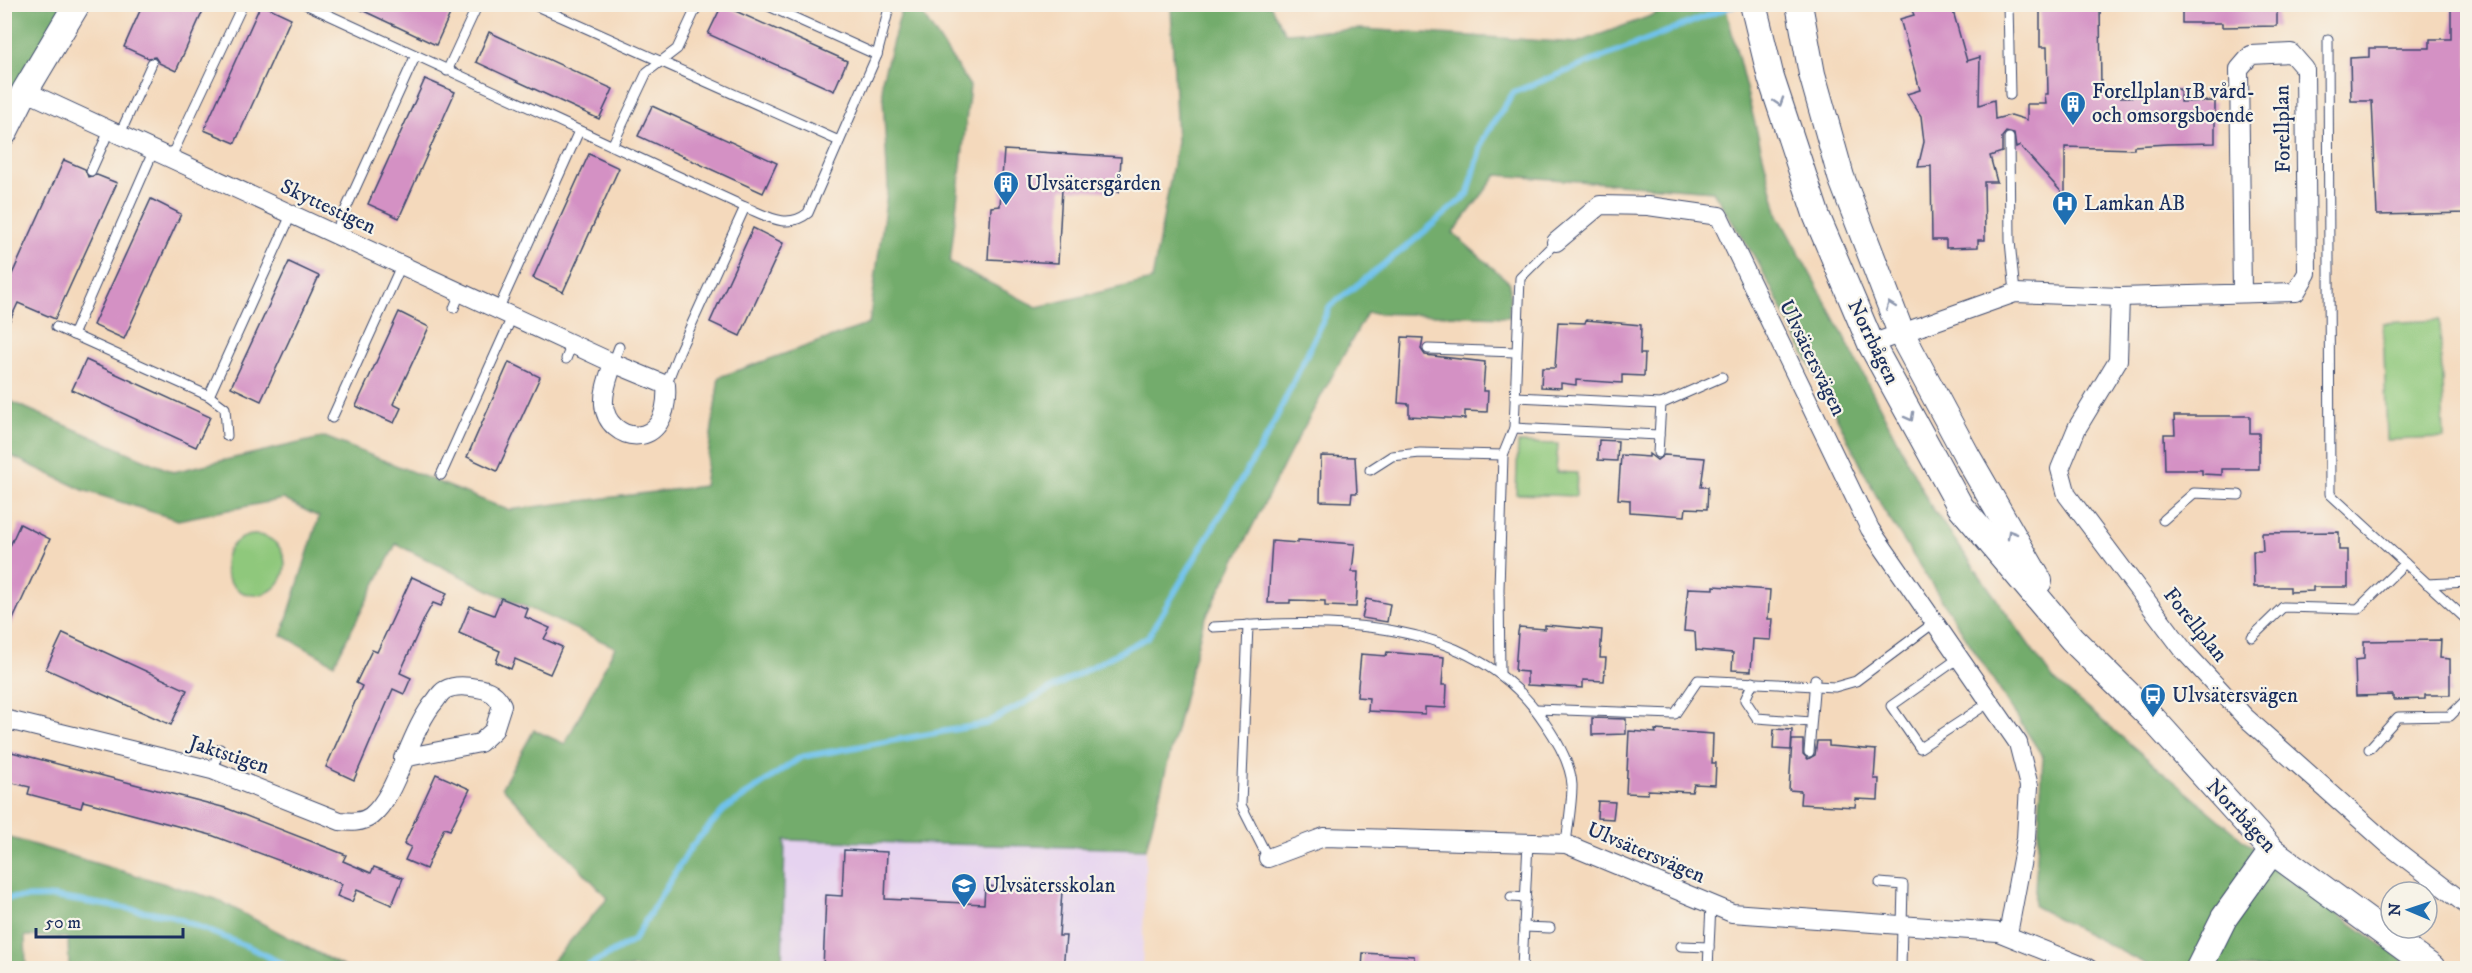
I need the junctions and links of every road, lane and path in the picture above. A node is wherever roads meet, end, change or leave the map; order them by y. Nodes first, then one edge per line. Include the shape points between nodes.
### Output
1 (77, 4) edge
2 (243, 4) edge
3 (305, 4) edge
4 (478, 4) edge
5 (532, 4) edge
6 (698, 4) edge
7 (764, 4) edge
8 (890, 4) edge
9 (1753, 4) edge
10 (2008, 4) edge
11 (1801, 14) edge
12 (2328, 39) dead end
13 (877, 55) junction
14 (416, 57) junction
15 (659, 62) junction
16 (152, 63) dead end
17 (447, 71) junction
18 (25, 91) junction
19 (2010, 94) dead end
20 (579, 130) junction
21 (4, 133) edge
22 (114, 134) junction
23 (2009, 138) dead end
24 (839, 141) junction
25 (612, 146) junction
26 (153, 152) junction
27 (170, 159) junction
28 (91, 171) dead end
29 (745, 207) junction
30 (291, 215) junction
31 (334, 235) junction
32 (1556, 242) joint
33 (401, 266) junction
34 (2015, 292) junction
35 (2242, 292) junction
36 (2120, 297) junction
37 (505, 313) junction
38 (56, 327) dead end
39 (1901, 333) junction
40 (73, 335) junction
41 (1870, 344) junction
42 (1428, 348) dead end
43 (1516, 352) junction
44 (616, 355) junction
45 (1722, 377) dead end
46 (666, 385) junction
47 (209, 396) junction
48 (1515, 396) junction
49 (1661, 404) junction
50 (332, 418) dead end
51 (1514, 428) junction
52 (1659, 435) junction
53 (226, 436) dead end
54 (1658, 453) dead end
55 (1503, 455) junction
56 (1370, 470) dead end
57 (441, 475) dead end
58 (2239, 495) dead end
59 (2163, 520) dead end
60 (2405, 563) junction
61 (2468, 582) edge
62 (2427, 584) junction
63 (2468, 621) edge
64 (1935, 622) junction
65 (1248, 625) junction
66 (1213, 627) dead end
67 (2252, 637) dead end
68 (2072, 639) junction
69 (1959, 658) junction
70 (1500, 674) junction
71 (1753, 682) junction
72 (1814, 682) junction
73 (2468, 698) edge
74 (1990, 702) junction
75 (1536, 709) junction
76 (4, 719) edge
77 (1811, 722) junction
78 (220, 749) dead end
79 (2369, 750) dead end
80 (1809, 752) dead end
81 (404, 758) junction
82 (212, 770) junction
83 (1528, 841) junction
84 (1566, 844) junction
85 (2272, 851) junction
86 (1268, 858) joint
87 (1880, 883) dead end
88 (1511, 897) dead end
89 (1526, 898) junction
90 (1711, 905) junction
91 (2468, 906) edge
92 (1903, 925) junction
93 (1524, 927) junction
94 (1550, 928) dead end
95 (2008, 934) junction
96 (1681, 946) dead end
97 (1709, 946) junction
98 (2061, 963) edge
99 (1522, 969) edge
100 (1708, 969) edge
101 (1901, 969) edge
102 (2088, 969) edge
103 (2199, 969) edge
104 (2432, 969) edge

1 - 18 street
2 - 27 lane
3 - 14 lane
4 - 17 lane
5 - 15 lane
6 - 15 lane via 677,50
7 - 13 lane
8 - 13 lane
9 -> 41 street, Norrbågen via 1817,217
10 - 19 lane
39 -> 11 street, Norrbågen via 1841,177 1812,74
12 - 60 lane via 2330,494
13 - 24 lane
14 - 17 lane
14 - 31 lane
15 - 24 lane
15 - 25 lane via 647,72
16 - 22 lane
17 - 20 lane
18 - 21 street
18 - 22 street, Skyttestigen
20 - 25 lane
20 - 37 lane
22 - 26 street, Skyttestigen
22 - 28 lane
23 - 34 lane via 2010,241
24 - 29 lane via 808,213 798,221 783,222
25 - 29 lane
26 - 27 street, Skyttestigen
26 - 40 lane
27 - 30 street, Skyttestigen
29 - 46 lane
30 - 31 street, Skyttestigen
30 - 47 lane
31 - 33 street, Skyttestigen
32 - 43 lane via 1520,278
32 - 64 street, Ulvsätersvägen via 1600,205 1648,206 1719,216 1870,529
33 - 37 street, Skyttestigen via 457,300
33 - 50 lane
34 - 36 street, Forellplan
34 - 39 street, Forellplan
35 - 35 street, Forellplan via 2296,292 2307,273 2305,69 2291,53 2251,55 2239,69
35 - 36 street, Forellplan
36 - 91 street, Forellplan via 2118,360 2077,428 2060,469 2067,495 2185,652 2245,717 2390,846
37 - 44 street, Skyttestigen via 569,351
37 - 57 lane
38 - 40 lane
39 - 41 street, Forellplan
68 -> 39 street, Norrbågen via 1966,456
40 - 47 lane
41 -> 68 street, Norrbågen via 1960,506
42 - 43 lane
43 - 48 lane
44 - 46 street, Skyttestigen
44 - 46 street via 604,406 608,420 619,429 632,436 646,435 658,428 668,406
45 - 49 lane
47 - 53 lane via 225,408
48 - 49 lane
48 - 51 lane
49 - 52 lane
51 - 52 lane
51 - 55 lane
52 - 54 lane
55 - 56 lane via 1392,456
55 - 70 lane
58 - 59 lane via 2194,493
60 - 62 lane
60 - 67 lane via 2358,609 2283,607
61 - 62 lane
62 - 63 lane
64 - 69 street, Ulvsätersvägen
64 - 72 lane via 1856,681 1835,687
65 - 66 lane
65 - 70 lane via 1293,622 1411,633 1468,653
65 - 86 lane via 1241,805
68 - 85 street, Norrbågen via 2153,719
69 - 74 street, Ulvsätersvägen
69 - 74 lane via 1891,706 1920,748
70 - 75 lane
71 - 72 lane
71 - 75 lane via 1698,680 1675,714
71 - 77 lane via 1745,700 1757,718
72 - 77 lane
73 - 79 lane via 2450,716 2398,717
74 - 95 street, Ulvsätersvägen via 2018,743 2029,786 2026,838
75 - 84 lane via 1557,741 1572,783
76 - 82 street, Jaktstigen
77 - 80 lane
78 - 82 lane
81 - 81 street, Jaktstigen via 428,708 444,690 471,687 498,696 502,705 494,730 480,743
81 - 82 street, Jaktstigen via 392,788 371,816 353,822 340,821
83 - 84 street, Ulvsätersvägen
83 - 86 street, Ulvsätersvägen via 1324,837
83 - 89 lane
84 - 90 street, Ulvsätersvägen
85 - 103 street via 2224,918
85 - 104 street, Norrbågen
87 - 92 lane via 1903,885
88 - 89 lane
89 - 93 lane
90 - 92 street, Ulvsätersvägen via 1732,913
90 - 97 lane
92 - 95 street, Ulvsätersvägen
92 - 101 lane
93 - 94 lane
93 - 99 lane
95 - 98 street, Ulvsätersvägen
96 - 97 lane
97 - 100 lane
98 - 102 street, Ulvsätersvägen

